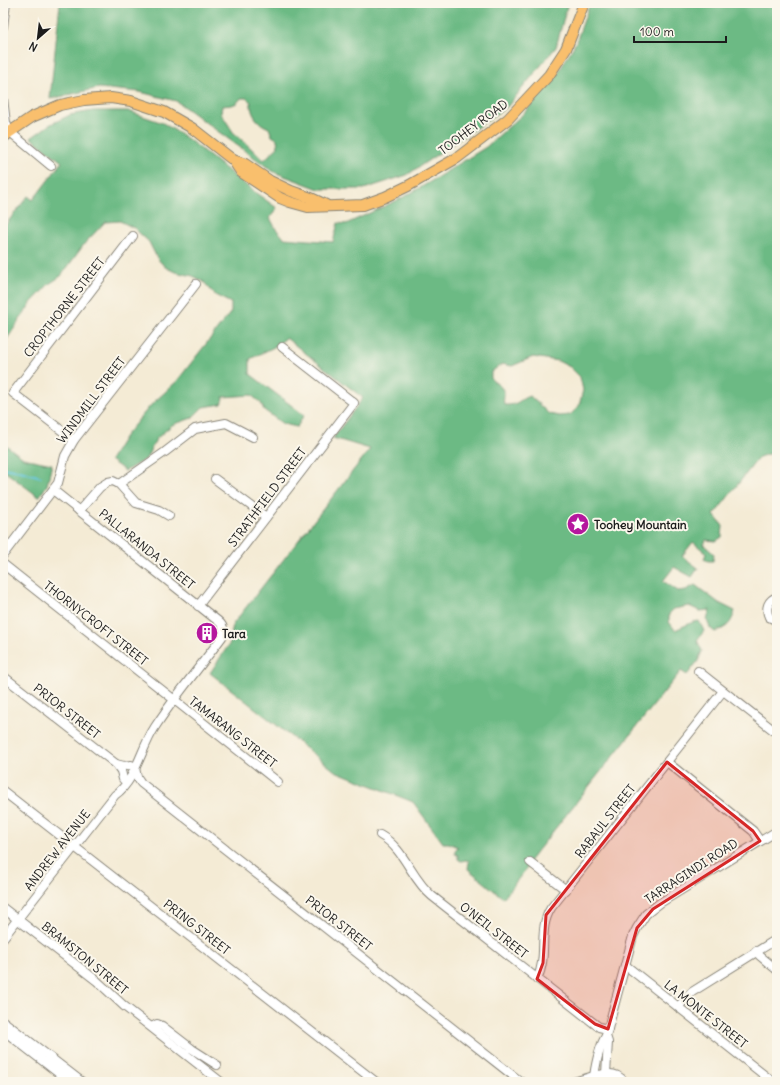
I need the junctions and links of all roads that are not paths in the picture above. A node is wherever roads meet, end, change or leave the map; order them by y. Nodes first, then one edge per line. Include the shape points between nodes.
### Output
1 (6, 3) edge
2 (584, 3) edge
3 (3, 26) edge
4 (3, 98) edge
5 (6, 135) edge
6 (52, 166) dead end
7 (133, 236) dead end
8 (196, 284) dead end
9 (282, 347) dead end
10 (253, 437) dead end
11 (74, 440) junction
12 (215, 479) dead end
13 (119, 484) junction
14 (53, 490) junction
15 (79, 511) junction
16 (169, 516) dead end
17 (266, 517) junction
18 (3, 555) edge
19 (3, 564) edge
20 (777, 597) edge
21 (198, 606) junction
22 (777, 621) edge
23 (224, 628) joint
24 (698, 671) dead end
25 (3, 676) edge
26 (723, 691) junction
27 (175, 700) junction
28 (777, 733) edge
29 (667, 762) junction
30 (116, 764) junction
31 (133, 767) junction
32 (124, 781) junction
33 (278, 782) dead end
34 (141, 783) junction
35 (3, 792) edge
36 (777, 831) edge
37 (380, 835) dead end
38 (760, 841) junction
39 (74, 846) junction
40 (530, 862) dead end
41 (566, 890) junction
42 (3, 908) edge
43 (18, 919) junction
44 (3, 938) edge
45 (777, 939) edge
46 (756, 951) junction
47 (625, 965) junction
48 (777, 970) edge
49 (537, 979) junction
50 (678, 1007) junction
51 (3, 1021) edge
52 (152, 1027) junction
53 (3, 1030) edge
54 (607, 1032) junction
55 (217, 1066) dead end
56 (606, 1074) junction
57 (598, 1081) edge
58 (70, 1082) edge
59 (82, 1082) edge
60 (221, 1082) edge
61 (376, 1082) edge
62 (521, 1082) edge
63 (573, 1082) edge
64 (619, 1082) edge
65 (624, 1082) edge
66 (772, 1082) edge

1 - 3 street
2 - 5 main road, TOOHEY ROAD via 566,49 549,75 508,119 457,158 408,186 363,205 326,205 290,191 245,164 233,160 178,119 131,101 111,98 60,105 32,117
4 - 5 street
5 - 6 street
7 - 11 street, CROPTHORNE STREET via 13,393
8 - 11 street, WINDMILL STREET
9 - 17 street, STRATHFIELD STREET via 354,403
10 - 13 street via 226,423 195,429
11 - 14 street, WINDMILL STREET via 68,449 58,483
12 - 17 street
13 - 15 street via 113,481 104,483
13 - 16 street via 136,503
14 - 15 street, PALLARANDA STREET
14 - 18 street, WINDMILL STREET
15 - 21 street, PALLARANDA STREET
17 - 21 street, STRATHFIELD STREET
19 - 27 street, THORNYCROFT STREET
20 - 22 street via 770,602 767,609 769,616
21 - 23 street, PALLARANDA STREET
23 - 27 street, ANDREW AVENUE via 222,637
24 - 26 street
25 - 30 street, PRIOR STREET
26 - 28 street
26 - 29 street, RABAUL STREET
27 - 31 street, ANDREW AVENUE via 154,728
27 - 33 street, TAMARANG STREET
29 - 38 street via 753,830
29 - 41 street, RABAUL STREET
30 - 31 street
30 - 32 street, PRIOR STREET
31 - 32 street, ANDREW AVENUE
31 - 34 street
32 - 34 street
32 - 39 street, ANDREW AVENUE via 121,791
34 - 62 street, PRIOR STREET
35 - 39 street, PRING STREET
36 - 38 street, TARRAGINDI ROAD
37 - 49 street, O'NEIL STREET via 407,862 425,890
38 - 47 street, TARRAGINDI ROAD via 646,914 635,932
39 - 43 street, ANDREW AVENUE
39 - 61 street, PRING STREET
40 - 41 street
41 - 49 street, RABAUL STREET via 544,921 543,963
42 - 43 street, BRAMSTON STREET
43 - 44 street, ANDREW AVENUE
43 - 52 street, BRAMSTON STREET
45 - 46 street
46 - 48 street
46 - 50 street via 692,992
47 - 50 street, LA MONTE STREET
47 - 54 street, TARRAGINDI ROAD
49 - 54 street, O'NEIL STREET
50 - 66 street, LA MONTE STREET
51 - 59 street
52 - 55 street, BRAMSTON STREET via 157,1024 162,1026
52 - 60 street, BRAMSTON STREET
53 - 58 street
54 - 56 street, TARRAGINDI ROAD
54 - 57 street, TARRAGINDI ROAD via 603,1041
56 - 57 street
56 - 65 street via 618,1075
57 - 63 street
57 - 64 street

